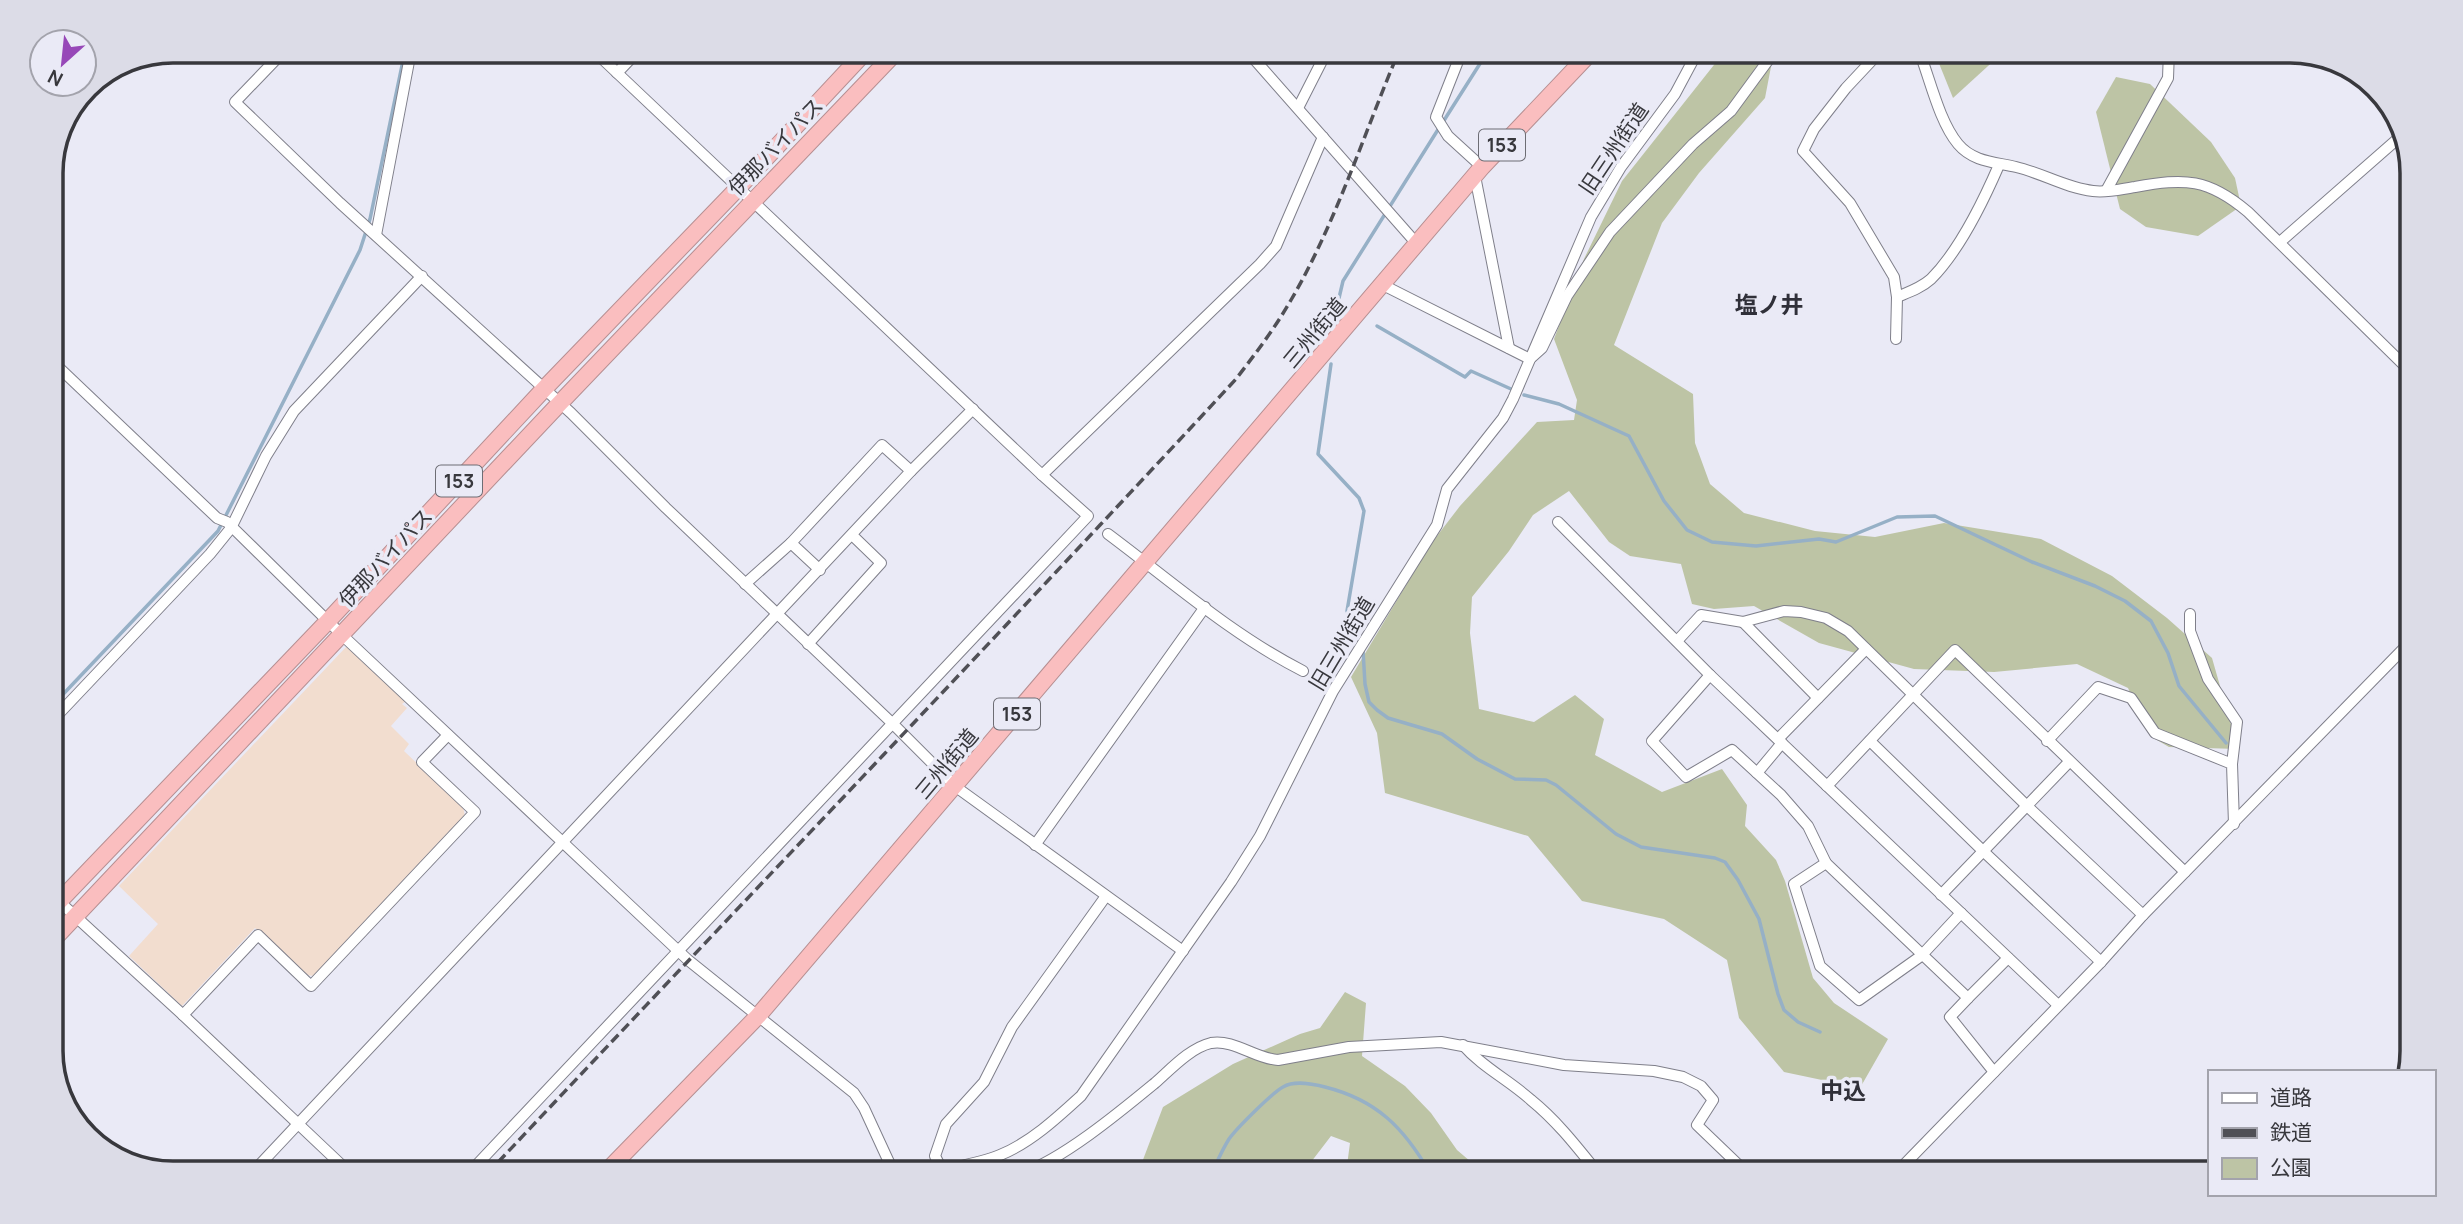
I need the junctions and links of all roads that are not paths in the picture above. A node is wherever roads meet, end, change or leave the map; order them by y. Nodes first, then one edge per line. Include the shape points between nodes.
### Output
1 (272, 63) edge
2 (409, 63) edge
3 (607, 63) edge
4 (627, 63) edge
5 (855, 63) edge
6 (886, 63) edge
7 (1258, 63) edge
8 (1321, 63) edge
9 (1457, 63) edge
10 (1581, 63) edge
11 (1692, 63) edge
12 (1766, 63) edge
13 (1864, 63) edge
14 (1923, 63) edge
15 (2169, 63) edge
16 (617, 73) junction
17 (1298, 108) junction
18 (1323, 137) junction
19 (2395, 141) edge
20 (1999, 165) junction
21 (1479, 171) junction
22 (738, 188) junction
23 (2106, 191) junction
24 (754, 201) junction
25 (374, 233) junction
26 (2280, 242) junction
27 (1417, 244) junction
28 (422, 276) junction
29 (1383, 285) junction
30 (1897, 297) junction
31 (1896, 339) dead end
32 (1509, 348) junction
33 (1530, 359) junction
34 (2400, 361) edge
35 (63, 371) edge
36 (544, 389) junction
37 (560, 403) junction
38 (973, 410) junction
39 (911, 471) junction
40 (1042, 475) junction
41 (1558, 522) dead end
42 (225, 523) junction
43 (1108, 534) dead end
44 (852, 535) junction
45 (791, 542) junction
46 (1146, 562) junction
47 (820, 569) junction
48 (746, 584) junction
49 (1205, 607) junction
50 (2190, 614) dead end
51 (777, 615) junction
52 (328, 621) junction
53 (1743, 622) junction
54 (342, 635) junction
55 (1677, 641) junction
56 (808, 644) junction
57 (1866, 649) junction
58 (2400, 652) edge
59 (1303, 671) dead end
60 (1710, 676) junction
61 (1912, 695) junction
62 (1818, 698) junction
63 (63, 709) edge
64 (892, 723) junction
65 (448, 734) junction
66 (1780, 741) junction
67 (1870, 741) junction
68 (2047, 741) junction
69 (2069, 762) junction
70 (2232, 764) junction
71 (1757, 773) junction
72 (1827, 786) junction
73 (956, 787) junction
74 (2026, 805) junction
75 (2234, 824) junction
76 (563, 842) junction
77 (1035, 845) junction
78 (1983, 851) junction
79 (1826, 863) junction
80 (2185, 872) junction
81 (63, 893) edge
82 (1106, 895) junction
83 (1941, 895) junction
84 (63, 908) edge
85 (1961, 913) junction
86 (2143, 915) junction
87 (76, 916) junction
88 (63, 930) edge
89 (679, 950) junction
90 (1182, 951) junction
91 (1921, 956) junction
92 (2008, 958) junction
93 (2101, 962) junction
94 (1968, 998) junction
95 (2058, 1005) junction
96 (183, 1015) junction
97 (758, 1016) junction
98 (1462, 1045) junction
99 (1994, 1072) junction
100 (297, 1125) junction
101 (263, 1161) edge
102 (337, 1161) edge
103 (480, 1161) edge
104 (618, 1161) edge
105 (888, 1161) edge
106 (938, 1161) edge
107 (982, 1161) edge
108 (1048, 1161) edge
109 (1588, 1161) edge
110 (1734, 1161) edge
111 (1908, 1161) edge

1 - 25 street via 235,102
2 - 25 street
3 - 16 street
4 - 16 street
5 - 22 highway, 伊那バイパス / 153
6 - 24 highway, 伊那バイパス / 153
7 - 17 street
8 - 17 street
9 - 21 street via 1437,111 1441,127
10 - 21 highway, 153
11 - 33 street, 旧三州街道 via 1591,217
12 - 33 street via 1731,111 1693,144 1610,232 1567,296 1542,348
13 - 30 street via 1803,151 1850,203 1894,277
14 - 20 street via 1948,131 1976,158
15 - 23 street via 2168,78
16 - 22 street
17 - 18 street
18 - 27 street
18 - 40 street via 1276,246
19 - 26 street
20 - 23 street via 2069,186
20 - 30 street via 1950,257 1917,289
21 - 27 highway, 153
21 - 32 street
22 - 24 street
22 - 36 highway, 伊那バイパス / 153
23 - 26 street via 2170,181 2206,184 2231,197
24 - 37 highway, 伊那バイパス / 153
24 - 38 street
25 - 28 street
26 - 34 street
27 - 29 highway, 三州街道 / 153
28 - 36 street
28 - 42 street via 294,411
29 - 32 street
29 - 46 highway, 三州街道 / 153
30 - 31 street
32 - 33 street
33 - 90 street, 旧三州街道 via 1503,418 1447,489 1437,525 1333,691 1260,836
35 - 42 street
36 - 37 street
36 - 52 highway, 伊那バイパス / 153
37 - 48 street
37 - 54 highway, 伊那バイパス / 153
38 - 39 street
38 - 40 street
39 - 44 street
39 - 45 street via 883,445
40 - 64 street via 1088,516
41 - 55 street
42 - 52 street
42 - 63 street via 210,554
43 - 46 street
44 - 47 street
44 - 56 street via 881,563
45 - 47 street
45 - 48 street
46 - 49 street
46 - 73 highway, 三州街道 / 153
47 - 51 street
48 - 51 street
49 - 59 street
49 - 77 street
50 - 70 street via 2190,631 2208,678 2237,722
51 - 56 street
51 - 76 street
52 - 54 street
52 - 81 highway, 伊那バイパス / 153
53 - 55 street via 1702,615
53 - 57 street via 1801,611 1826,618
53 - 62 street
54 - 65 street
54 - 87 highway, 伊那バイパス / 153
55 - 60 street
56 - 64 street
57 - 61 street
57 - 62 street
58 - 75 street
60 - 66 street
60 - 71 street via 1652,741 1686,777 1732,750
61 - 67 street
61 - 68 street via 1955,650
61 - 74 street
62 - 66 street
64 - 73 street
64 - 89 street
65 - 76 street
65 - 96 street via 422,762 475,812 311,986 258,935
66 - 71 street
66 - 72 street
67 - 72 street
67 - 78 street
68 - 69 street
68 - 70 street via 2098,687 2131,698 2155,733
69 - 74 street
69 - 80 street
70 - 75 street
71 - 79 street via 1808,826
72 - 83 street
73 - 77 street
73 - 97 highway, 三州街道 / 153
74 - 78 street
74 - 86 street
75 - 80 street
76 - 89 street
76 - 100 street
77 - 82 street
78 - 83 street
78 - 93 street
79 - 91 street
79 - 91 street via 1794,884 1820,966 1859,1000
80 - 86 street
82 - 90 street
82 - 106 street via 1012,1027 984,1082 946,1124 935,1156
83 - 85 street
84 - 87 street
85 - 91 street
85 - 92 street
86 - 93 street
87 - 88 highway, 伊那バイパス / 153
87 - 96 street
89 - 97 street
89 - 103 street
90 - 107 street, 旧三州街道 via 1081,1096 1058,1118 1002,1154
91 - 94 street
92 - 94 street
92 - 95 street
93 - 95 street
94 - 99 street via 1951,1017
95 - 99 street
96 - 100 street
97 - 104 highway, 三州街道 / 153
97 - 105 street via 854,1093
98 - 108 street via 1349,1047 1268,1060 1214,1042 1186,1056
98 - 109 street via 1474,1059 1532,1100
98 - 110 street via 1564,1065 1683,1077 1701,1086 1713,1100 1697,1125
99 - 111 street
100 - 101 street
100 - 102 street

